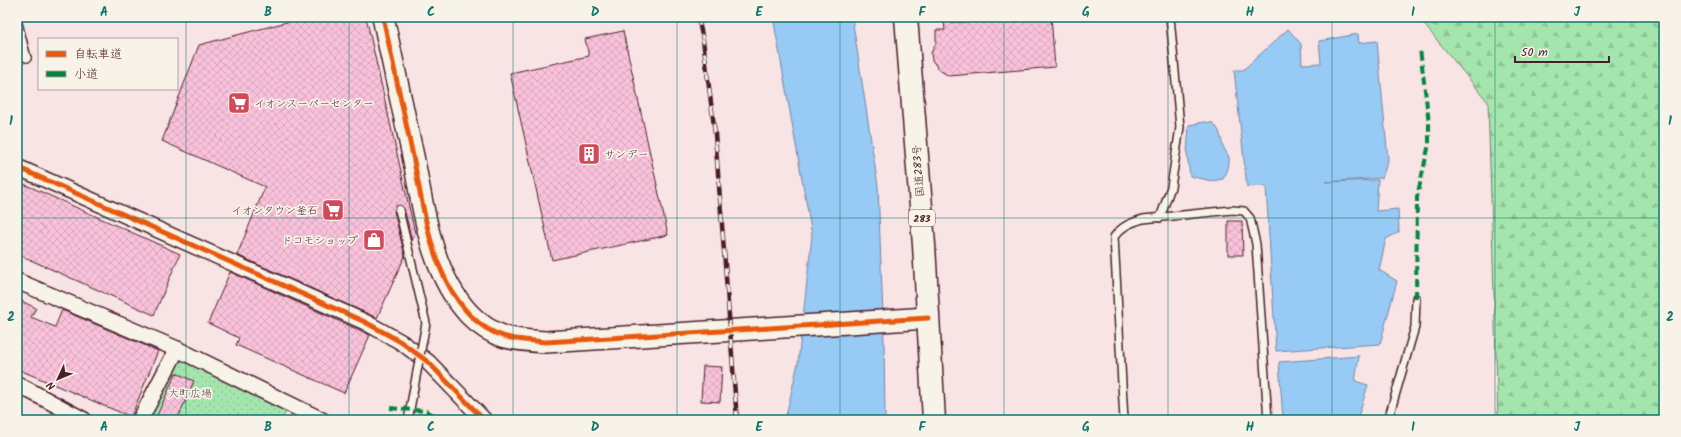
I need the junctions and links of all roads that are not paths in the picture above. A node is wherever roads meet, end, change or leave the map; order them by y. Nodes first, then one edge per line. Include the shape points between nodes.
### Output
1 (383, 17) edge
2 (906, 17) edge
3 (1170, 17) edge
4 (17, 19) edge
5 (17, 53) edge
6 (17, 167) edge
7 (399, 210) dead end
8 (1160, 218) junction
9 (17, 281) edge
10 (1416, 298) dead end
11 (928, 318) junction
12 (177, 349) junction
13 (17, 384) edge
14 (84, 420) edge
15 (140, 420) edge
16 (322, 420) edge
17 (408, 420) edge
18 (484, 420) edge
19 (934, 420) edge
20 (1124, 420) edge
21 (1268, 420) edge
22 (1388, 420) edge

1 - 11 street via 431,242 444,278 470,314 504,338 546,342
2 - 11 highway, 国道283号 / 283
3 - 8 lane via 1180,127 1171,187
4 - 5 lane via 26,58
6 - 18 street via 365,322 401,342 428,362
7 - 17 lane, bridge via 426,323
8 - 20 lane via 1130,223 1120,229 1114,237
8 - 21 lane via 1232,210 1244,211 1250,218 1256,244
9 - 12 street
10 - 22 lane via 1414,327
11 - 19 highway, 国道283号 / 283
12 - 15 street
12 - 16 street
13 - 14 street

